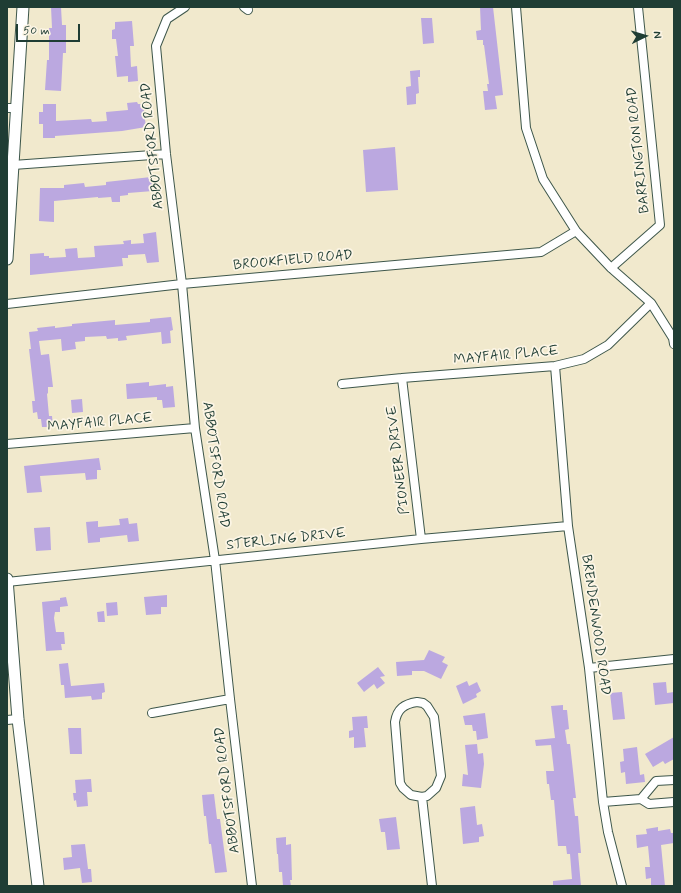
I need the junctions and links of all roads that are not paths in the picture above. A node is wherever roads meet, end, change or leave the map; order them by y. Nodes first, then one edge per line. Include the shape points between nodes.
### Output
1 (23, 7) edge
2 (186, 7) edge
3 (516, 7) edge
4 (638, 7) edge
5 (12, 108) edge
6 (166, 154) junction
7 (13, 164) junction
8 (576, 231) junction
9 (8, 235) edge
10 (7, 259) edge
11 (611, 268) junction
12 (182, 284) junction
13 (651, 303) junction
14 (7, 304) edge
15 (674, 344) edge
16 (555, 366) junction
17 (402, 378) junction
18 (342, 384) dead end
19 (195, 428) junction
20 (7, 444) edge
21 (568, 526) junction
22 (421, 539) junction
23 (215, 560) junction
24 (7, 581) edge
25 (674, 659) edge
26 (589, 668) junction
27 (230, 699) junction
28 (152, 712) dead end
29 (18, 719) junction
30 (7, 720) edge
31 (674, 780) edge
32 (422, 797) junction
33 (641, 799) junction
34 (603, 802) junction
35 (674, 802) edge
36 (38, 886) edge
37 (252, 886) edge
38 (432, 886) edge
39 (622, 886) edge

1 - 5 street
2 - 6 street, ABBOTSFORD ROAD via 167,19 156,47
3 - 8 street via 526,128 543,179
4 - 11 street, BARRINGTON ROAD via 660,226
5 - 7 street
6 - 7 street
6 - 12 street, ABBOTSFORD ROAD
7 - 9 street
8 - 11 street
8 - 12 street, BROOKFIELD ROAD via 541,252
9 - 10 street
11 - 13 street
12 - 14 street, BROOKFIELD ROAD
12 - 19 street, ABBOTSFORD ROAD
13 - 15 street via 673,338
13 - 16 street, MAYFAIR PLACE via 608,345 584,359
16 - 17 street, MAYFAIR PLACE
16 - 21 street, BRENDENWOOD ROAD
17 - 18 street, MAYFAIR PLACE
17 - 22 street, PIONEER DRIVE
19 - 20 street, MAYFAIR PLACE
19 - 23 street, ABBOTSFORD ROAD
21 - 22 street, STERLING DRIVE
21 - 26 street, BRENDENWOOD ROAD
22 - 23 street, STERLING DRIVE
23 - 24 street, STERLING DRIVE
23 - 27 street, ABBOTSFORD ROAD
24 - 29 street
25 - 26 street
26 - 34 street, BRENDENWOOD ROAD
27 - 28 street
27 - 37 street, ABBOTSFORD ROAD
29 - 30 street
29 - 36 street
31 - 33 street via 656,781
32 - 32 street via 436,788 441,776 434,717 428,706 417,702 402,707 396,715 395,722 400,783 409,794
32 - 38 street
33 - 34 street
33 - 35 street via 649,804
34 - 39 street, BRENDENWOOD ROAD

